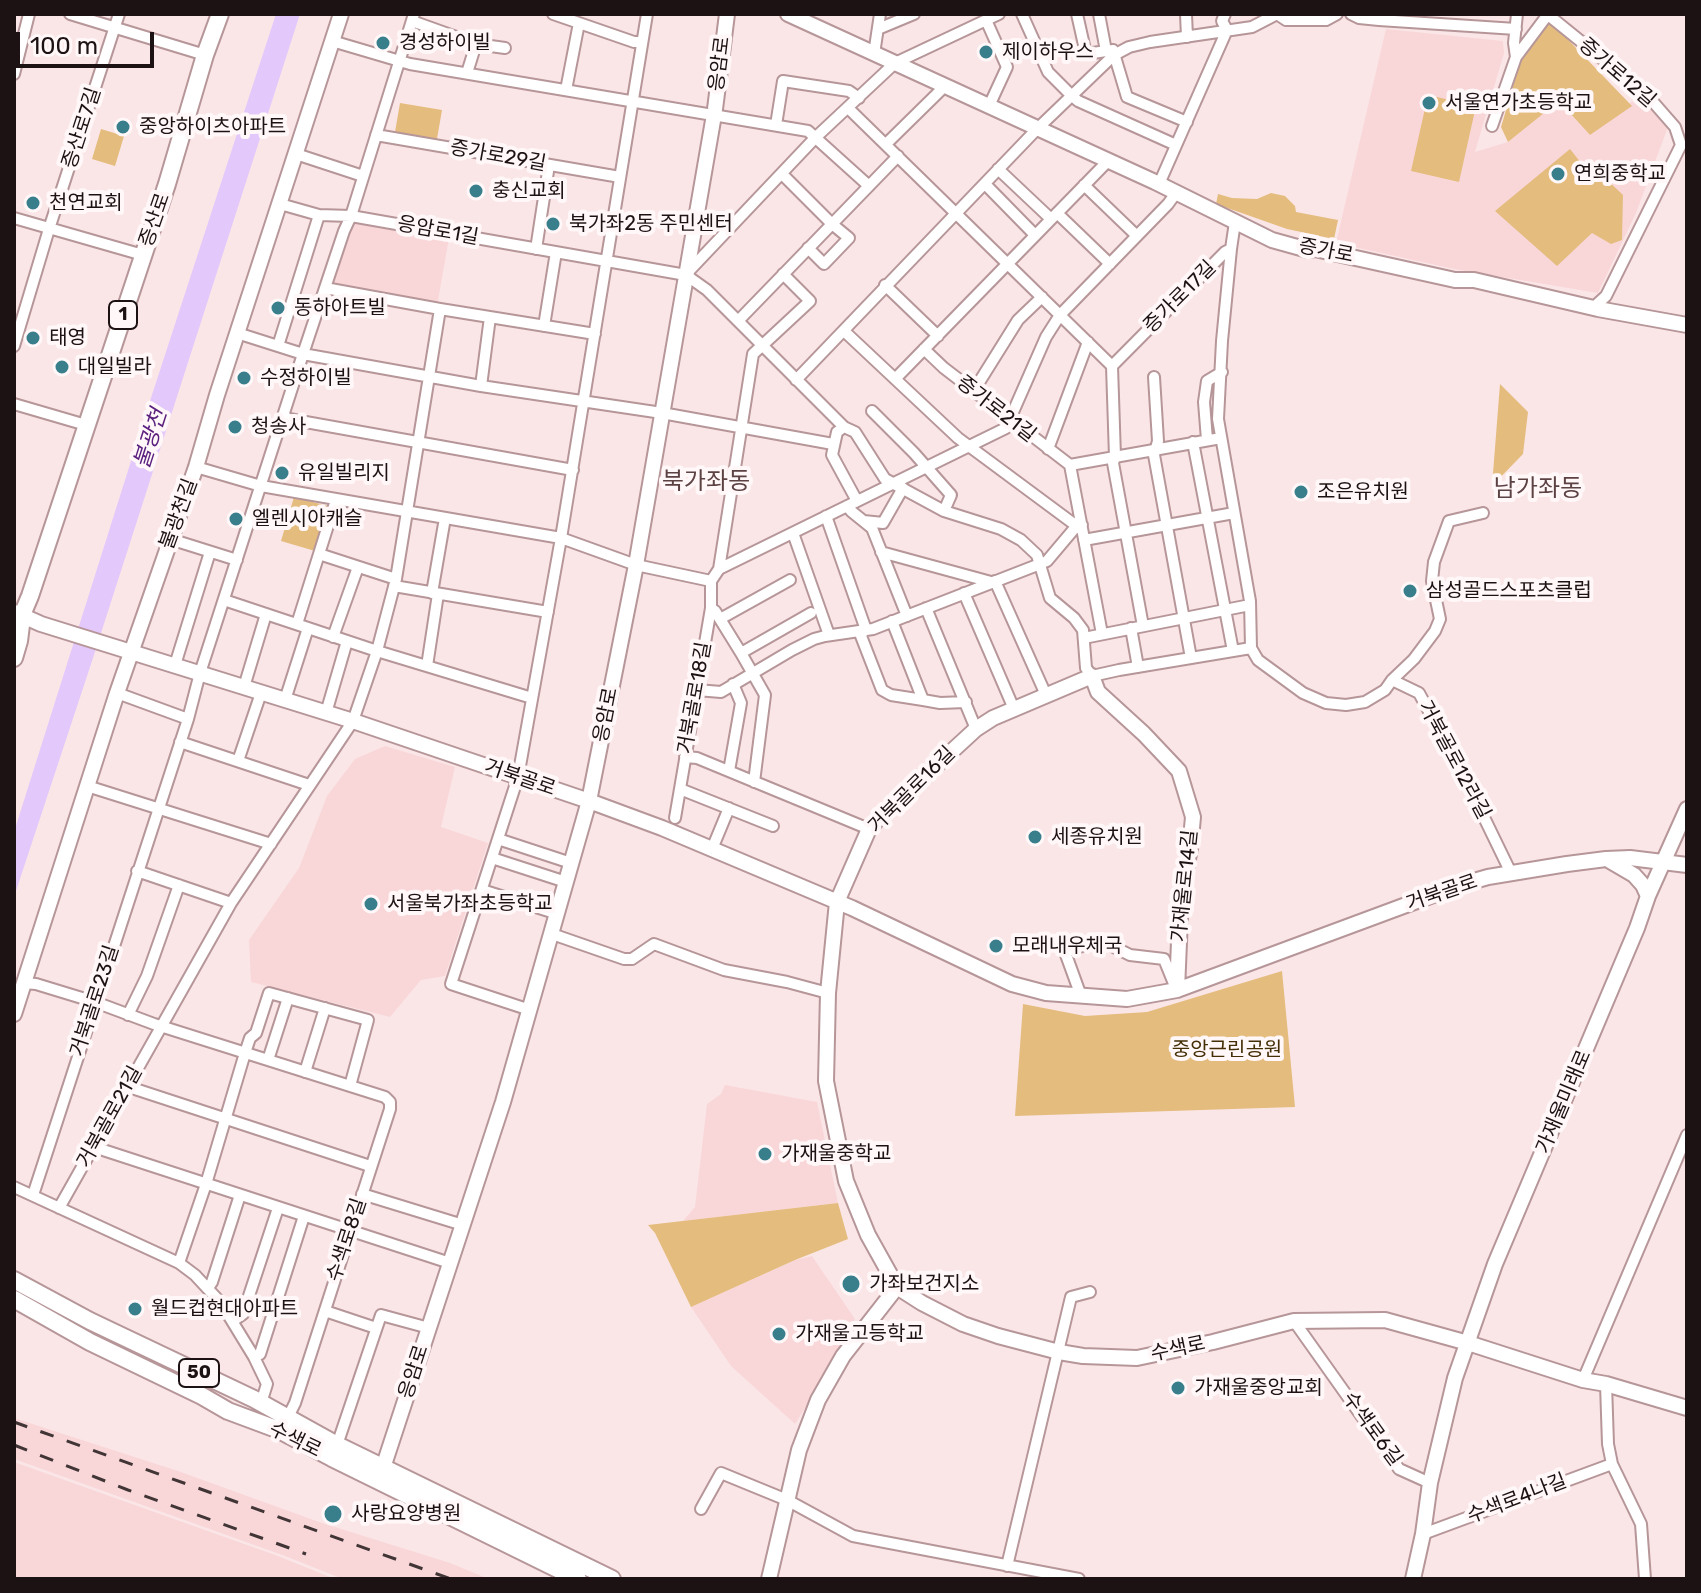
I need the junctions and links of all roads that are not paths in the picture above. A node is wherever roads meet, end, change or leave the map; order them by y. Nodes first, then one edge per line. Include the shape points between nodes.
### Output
1 (29, 14) edge
2 (70, 14) edge
3 (119, 14) edge
4 (220, 14) edge
5 (341, 14) edge
6 (553, 14) edge
7 (647, 14) edge
8 (727, 14) edge
9 (880, 14) edge
10 (914, 14) edge
11 (999, 14) edge
12 (1022, 14) edge
13 (1077, 14) edge
14 (1099, 14) edge
15 (1225, 14) edge
16 (1277, 14) edge
17 (1337, 14) edge
18 (1351, 14) edge
19 (1517, 14) edge
20 (1546, 14) edge
21 (795, 15) edge
22 (1183, 15) edge
23 (413, 18) edge
24 (986, 20) junction
25 (579, 23) junction
26 (115, 27) junction
27 (878, 29) junction
28 (1516, 29) junction
29 (1227, 30) junction
30 (1187, 37) junction
31 (332, 41) junction
32 (642, 42) junction
33 (476, 44) junction
34 (505, 48) dead end
35 (1110, 53) junction
36 (874, 54) junction
37 (205, 55) junction
38 (1516, 57) junction
39 (399, 61) junction
40 (895, 63) junction
41 (467, 73) junction
42 (14, 74) edge
43 (945, 86) junction
44 (566, 90) junction
45 (1071, 95) junction
46 (859, 98) junction
47 (632, 100) junction
48 (989, 106) junction
49 (848, 108) junction
50 (714, 114) junction
51 (1187, 122) junction
52 (776, 125) junction
53 (1492, 126) dead end
54 (1037, 129) junction
55 (376, 135) junction
56 (816, 137) junction
57 (886, 144) junction
58 (1176, 145) junction
59 (296, 154) junction
60 (898, 156) junction
61 (1108, 161) junction
62 (549, 165) junction
63 (998, 169) junction
64 (782, 174) junction
65 (363, 176) junction
66 (620, 177) junction
67 (985, 184) junction
68 (1159, 184) junction
69 (1084, 185) junction
70 (869, 186) junction
71 (1176, 193) junction
72 (280, 204) junction
73 (956, 213) junction
74 (319, 215) junction
75 (351, 216) junction
76 (1054, 216) junction
77 (14, 218) edge
78 (1235, 222) junction
79 (832, 224) junction
80 (49, 229) junction
81 (1035, 235) junction
82 (1137, 236) junction
83 (808, 248) junction
84 (536, 249) junction
85 (1231, 249) junction
86 (556, 252) junction
87 (143, 255) junction
88 (607, 261) junction
89 (1007, 263) junction
90 (1110, 264) junction
91 (783, 274) junction
92 (686, 275) junction
93 (885, 285) junction
94 (325, 288) junction
95 (1042, 297) junction
96 (1594, 307) junction
97 (440, 309) junction
98 (1060, 315) junction
99 (490, 317) junction
100 (738, 321) junction
101 (1687, 325) edge
102 (544, 326) junction
103 (844, 331) junction
104 (237, 333) junction
105 (595, 334) junction
106 (938, 336) junction
107 (1088, 342) junction
108 (14, 346) edge
109 (278, 346) junction
110 (763, 346) junction
111 (924, 349) junction
112 (303, 354) junction
113 (1112, 366) junction
114 (1222, 372) junction
115 (428, 376) junction
116 (1154, 377) dead end
117 (895, 379) junction
118 (796, 380) junction
119 (481, 386) junction
120 (973, 392) junction
121 (584, 401) junction
122 (14, 404) edge
123 (872, 411) dead end
124 (662, 413) junction
125 (284, 416) junction
126 (1010, 421) junction
127 (86, 425) junction
128 (742, 427) junction
129 (844, 427) junction
130 (1221, 438) junction
131 (1207, 440) junction
132 (1193, 442) junction
133 (417, 443) junction
134 (833, 444) junction
135 (969, 447) junction
136 (1048, 449) junction
137 (1156, 449) junction
138 (1115, 457) junction
139 (1070, 465) junction
140 (196, 467) junction
141 (925, 467) junction
142 (573, 470) junction
143 (898, 485) junction
144 (261, 486) junction
145 (336, 500) junction
146 (852, 503) junction
147 (407, 511) junction
148 (944, 511) junction
149 (1234, 513) junction
150 (1483, 513) dead end
151 (826, 516) junction
152 (1208, 517) junction
153 (445, 518) junction
154 (862, 520) junction
155 (1082, 525) junction
156 (1167, 525) junction
157 (1126, 532) junction
158 (793, 533) junction
159 (561, 538) junction
160 (170, 539) junction
161 (1084, 540) junction
162 (210, 552) junction
163 (881, 552) junction
164 (319, 554) junction
165 (237, 560) junction
166 (1040, 564) junction
167 (636, 565) junction
168 (358, 567) junction
169 (719, 569) junction
170 (790, 580) dead end
171 (711, 581) junction
172 (395, 582) junction
173 (993, 582) junction
174 (964, 593) junction
175 (435, 594) junction
176 (224, 600) junction
177 (1250, 605) junction
178 (711, 608) junction
179 (926, 608) junction
180 (1225, 610) junction
181 (548, 612) junction
182 (811, 613) dead end
183 (266, 614) junction
184 (907, 616) junction
185 (17, 618) edge
186 (1185, 618) junction
187 (720, 619) junction
188 (892, 621) junction
189 (302, 626) junction
190 (1137, 627) junction
191 (863, 630) junction
192 (1102, 634) junction
193 (829, 635) junction
194 (333, 637) junction
195 (1084, 638) junction
196 (347, 641) junction
197 (1251, 648) junction
198 (126, 650) junction
199 (377, 651) junction
200 (1233, 651) junction
201 (741, 653) junction
202 (14, 658) edge
203 (1191, 658) junction
204 (175, 665) junction
205 (427, 666) junction
206 (1138, 667) junction
207 (753, 672) junction
208 (200, 673) junction
209 (1092, 676) junction
210 (1392, 680) junction
211 (733, 684) junction
212 (244, 687) junction
213 (697, 690) junction
214 (117, 693) junction
215 (261, 693) junction
216 (1046, 695) junction
217 (532, 698) junction
218 (285, 700) junction
219 (923, 700) junction
220 (966, 702) junction
221 (1014, 709) junction
222 (326, 713) junction
223 (188, 719) junction
224 (353, 721) junction
225 (976, 729) junction
226 (180, 742) junction
227 (685, 757) junction
228 (238, 761) junction
229 (729, 771) junction
230 (518, 777) junction
231 (754, 782) junction
232 (309, 785) junction
233 (87, 786) junction
234 (680, 789) junction
235 (589, 801) junction
236 (158, 807) junction
237 (729, 808) junction
238 (1687, 809) edge
239 (675, 818) dead end
240 (773, 826) dead end
241 (869, 829) junction
242 (498, 839) junction
243 (271, 844) junction
244 (712, 849) junction
245 (492, 858) junction
246 (1606, 859) junction
247 (1663, 862) junction
248 (571, 863) junction
249 (1687, 865) edge
250 (137, 871) junction
251 (1511, 873) junction
252 (566, 882) junction
253 (179, 885) junction
254 (482, 890) junction
255 (1648, 896) junction
256 (837, 902) junction
257 (231, 903) junction
258 (558, 914) junction
259 (552, 934) junction
260 (23, 983) junction
261 (1177, 990) junction
262 (828, 993) junction
263 (1081, 996) junction
264 (288, 998) junction
265 (95, 1002) junction
266 (325, 1008) junction
267 (530, 1010) junction
268 (14, 1014) edge
269 (128, 1015) junction
270 (160, 1026) junction
271 (245, 1053) junction
272 (268, 1060) junction
273 (305, 1072) junction
274 (127, 1085) junction
275 (350, 1086) junction
276 (224, 1118) junction
277 (1687, 1135) edge
278 (94, 1145) junction
279 (370, 1168) junction
280 (206, 1184) junction
281 (14, 1187) edge
282 (362, 1194) junction
283 (33, 1195) junction
284 (240, 1195) junction
285 (59, 1208) junction
286 (278, 1208) junction
287 (304, 1216) junction
288 (463, 1225) junction
289 (350, 1232) junction
290 (179, 1263) junction
291 (450, 1263) junction
292 (14, 1280) edge
293 (897, 1287) junction
294 (208, 1288) junction
295 (1090, 1292) dead end
296 (14, 1299) edge
297 (325, 1311) junction
298 (233, 1321) junction
299 (1294, 1321) junction
300 (376, 1328) junction
301 (429, 1328) junction
302 (1468, 1343) junction
303 (1059, 1352) junction
304 (254, 1357) junction
305 (1583, 1380) junction
306 (1606, 1384) junction
307 (261, 1403) junction
308 (1687, 1408) edge
309 (287, 1419) junction
310 (337, 1445) junction
311 (1612, 1464) junction
312 (381, 1474) junction
313 (1430, 1483) junction
314 (787, 1500) junction
315 (701, 1509) dead end
316 (1423, 1534) junction
317 (1007, 1566) junction
318 (578, 1579) edge
319 (612, 1579) edge
320 (769, 1579) edge
321 (1079, 1579) edge
322 (1413, 1579) edge
323 (1645, 1579) edge

1 - 42 street
2 - 26 street
3 - 26 street, 증산로7길
4 - 37 main road, 증산로 / 1
5 - 31 main road, 불광천길
6 - 25 street
7 - 32 street
8 - 50 main road, 응암로
9 - 27 street
10 - 27 street
11 - 24 street
12 - 45 street via 1048,72
13 - 35 street via 1086,54
14 - 35 street
15 - 29 street
16 - 17 street via 1286,20 1326,20
16 - 29 street via 1252,27
18 - 28 street
19 - 28 street
20 - 38 street
20 - 96 street, 증가로12길 via 1647,95 1675,127 1681,145 1606,296
21 - 36 main road, 증가로
22 - 30 street
23 - 33 street
23 - 39 street, 거북골로23길
24 - 40 street
24 - 48 street via 1007,67
25 - 32 street
25 - 44 street
26 - 37 street
26 - 80 street, 증산로7길
27 - 36 street
28 - 38 street
29 - 30 street
29 - 51 street
30 - 35 street
31 - 39 street
31 - 59 main road, 불광천길
32 - 47 street
33 - 34 street
33 - 41 street
35 - 45 street
35 - 51 street via 1127,97
36 - 40 main road, 증가로
37 - 87 main road, 증산로 / 1
38 - 53 street
39 - 41 street
39 - 55 street, 거북골로23길
40 - 43 main road, 증가로
40 - 46 street
41 - 44 street
43 - 48 main road, 증가로
43 - 57 street
44 - 47 street
45 - 54 street
45 - 58 street
46 - 49 street
46 - 52 street via 849,91 783,81
47 - 50 street, 응암로
47 - 66 street
48 - 54 main road, 증가로
49 - 56 street
49 - 57 street
50 - 52 street, 응암로
50 - 92 main road, 응암로
51 - 58 street
52 - 56 street, 응암로
54 - 61 main road, 증가로
54 - 63 street
55 - 62 street, 증가로29길
55 - 65 street, 거북골로23길
56 - 64 street
56 - 70 street
57 - 60 street
58 - 68 street
59 - 65 street
59 - 72 main road, 불광천길
60 - 70 street
60 - 73 street
61 - 68 main road, 증가로
61 - 69 street
62 - 66 street, 증가로29길
62 - 84 street
63 - 67 street
63 - 76 street
64 - 79 street
64 - 92 street
65 - 75 street, 거북골로23길
66 - 88 street
67 - 73 street
67 - 81 street
68 - 71 main road, 증가로
69 - 76 street
69 - 82 street
70 - 79 street
71 - 78 main road, 증가로
71 - 82 street
72 - 74 street, 응암로1길
72 - 104 main road, 불광천길
73 - 89 street
73 - 93 street
74 - 75 street, 응암로1길
74 - 109 street
75 - 84 street, 응암로1길
75 - 94 street, 거북골로23길
76 - 81 street
76 - 90 street
77 - 80 street
78 - 85 street, 증가로17길
78 - 96 main road, 증가로 via 1308,250
79 - 83 street
79 - 83 street via 849,238 824,264
80 - 87 street
80 - 108 street, 증산로7길
81 - 89 street
82 - 90 street
83 - 91 street
84 - 86 street, 응암로1길
85 - 113 street, 증가로17길
85 - 114 street
86 - 88 street, 응암로1길
86 - 102 street
87 - 127 main road, 증산로 / 1
88 - 92 street, 응암로1길
88 - 105 street
89 - 95 street
89 - 106 street
90 - 98 street
91 - 100 street
91 - 110 street via 810,301
92 - 100 street
92 - 124 main road, 응암로
93 - 103 street
93 - 106 street
94 - 97 street
94 - 112 street, 거북골로23길
95 - 98 street
95 - 120 street via 1018,320
96 - 101 main road, 증가로
97 - 99 street
97 - 115 street, 거북골로21길
98 - 107 street
98 - 126 street
99 - 102 street
99 - 119 street
100 - 110 street
102 - 105 street
103 - 117 street
103 - 118 street
104 - 109 street
104 - 140 main road, 불광천길
105 - 121 street
106 - 111 street
107 - 113 street
107 - 136 street
109 - 112 street
110 - 118 street
110 - 128 street via 753,354
111 - 117 street
111 - 120 street, 증가로21길
112 - 115 street
112 - 125 street, 거북골로23길
113 - 138 street
114 - 130 street
114 - 131 street via 1207,381
115 - 119 street
115 - 133 street, 거북골로21길
116 - 137 street
117 - 135 street
118 - 129 street
119 - 121 street
120 - 126 street, 증가로21길
121 - 124 street
121 - 142 street
122 - 127 street
123 - 141 street
124 - 128 street
124 - 167 main road, 응암로
125 - 133 street
125 - 144 street, 거북골로23길
126 - 135 street
126 - 136 street, 증가로21길
127 - 185 main road, 증산로 / 1
128 - 134 street
128 - 169 street
129 - 134 street
129 - 143 street via 855,432 885,479
130 - 131 street
130 - 149 street
131 - 132 street
132 - 137 street
132 - 152 street
133 - 142 street
133 - 147 street, 거북골로21길
134 - 146 street via 832,455
135 - 141 street
135 - 155 street
136 - 139 street, 증가로21길
137 - 138 street
137 - 156 street
138 - 139 street
138 - 157 street
139 - 155 street
140 - 144 street
140 - 160 main road, 불광천길
141 - 143 street
141 - 148 street via 951,495
142 - 159 street
143 - 146 street
143 - 148 street
143 - 154 street via 883,523
144 - 145 street
144 - 165 street, 거북골로23길
145 - 147 street
145 - 164 street
146 - 151 street
146 - 154 street via 851,511
147 - 153 street
147 - 172 street, 거북골로21길
148 - 166 street via 1021,540
149 - 152 street
149 - 177 street
150 - 210 street via 1449,521 1432,581 1440,619 1414,659
151 - 158 street
151 - 191 street
152 - 156 street
152 - 180 street
153 - 159 street
153 - 175 street
154 - 163 street via 872,528
155 - 161 street
155 - 166 street
156 - 157 street
156 - 186 street
157 - 161 street
157 - 190 street
158 - 169 street
158 - 193 street
159 - 167 street
159 - 181 street
160 - 162 street
160 - 198 main road, 불광천길
161 - 192 street
162 - 165 street
162 - 204 street
163 - 173 street
163 - 184 street
164 - 168 street
164 - 189 street
165 - 176 street, 거북골로23길
166 - 173 street
166 - 195 street via 1050,598 1074,618
167 - 171 street
167 - 235 main road, 응암로
168 - 172 street
168 - 194 street
169 - 171 street
170 - 187 street, 거북골로18길
171 - 178 street, 거북골로18길
172 - 175 street
172 - 199 street, 거북골로21길
173 - 174 street
173 - 216 street
174 - 179 street
174 - 221 street
175 - 181 street
175 - 205 street
176 - 183 street
176 - 208 street, 거북골로23길
177 - 180 street
177 - 197 street
178 - 187 street, 거북골로18길
178 - 213 street, 거북골로18길
179 - 184 street
179 - 220 street
180 - 186 street
180 - 200 street
181 - 217 street
182 - 201 street, 거북골로18길
183 - 189 street
183 - 212 street
184 - 188 street
185 - 198 main road, 거북골로
185 - 202 main road, 증산로 / 1
186 - 190 street
186 - 203 street
187 - 201 street, 거북골로18길
188 - 191 street
188 - 219 street
189 - 194 street
189 - 218 street
190 - 192 street
190 - 206 street
191 - 193 street
191 - 219 street via 882,690
192 - 195 street
193 - 207 street
194 - 196 street
195 - 209 street via 1086,668
196 - 199 street
196 - 222 street
197 - 200 street
197 - 210 street via 1258,660 1326,703 1365,702
198 - 204 main road, 거북골로
198 - 214 main road, 불광천길
199 - 205 street
199 - 224 street, 거북골로21길
200 - 203 street
201 - 207 street, 거북골로18길
203 - 206 street
204 - 208 main road, 거북골로
205 - 217 street
206 - 209 street
207 - 211 street
207 - 231 street, 거북골로18길 via 765,695
208 - 212 main road, 거북골로
208 - 223 street, 거북골로23길
209 - 216 main road, 거북골로16길
209 - 261 main road, 가재울로14길 via 1098,692 1179,771 1193,817 1181,894
210 - 251 street, 거북골로12라길 via 1419,693
211 - 213 street via 721,692
211 - 229 street via 741,703
212 - 215 main road, 거북골로
213 - 227 street, 거북골로18길
214 - 223 street
214 - 233 main road, 불광천길
215 - 218 main road, 거북골로
215 - 228 street
216 - 221 main road, 거북골로16길
217 - 230 street
218 - 222 main road, 거북골로
219 - 220 street
220 - 225 street
221 - 225 main road, 거북골로16길
222 - 224 main road, 거북골로
223 - 226 street, 거북골로23길
224 - 230 main road, 거북골로
224 - 232 street, 거북골로21길
225 - 241 main road, 거북골로16길
226 - 228 street
226 - 236 street, 거북골로23길
227 - 229 street
227 - 234 street, 거북골로18길
228 - 232 street
229 - 231 street
230 - 235 main road, 거북골로
230 - 242 street
231 - 241 street
232 - 243 street, 거북골로21길
233 - 236 street
233 - 260 main road, 불광천길
234 - 237 street
234 - 239 street, 거북골로18길
235 - 244 main road, 거북골로
235 - 248 main road, 응암로
236 - 243 street
236 - 250 street, 거북골로23길
237 - 240 street
237 - 244 street
238 - 247 main road
241 - 256 main road, 거북골로16길
242 - 245 street
242 - 248 street
243 - 257 street, 거북골로21길
244 - 256 main road, 거북골로
245 - 252 street
245 - 254 street
246 - 247 main road, 거북골로
246 - 251 main road, 거북골로
246 - 255 main road via 1630,871
247 - 249 main road, 거북골로
247 - 255 main road, 가재울미래로
248 - 252 main road, 응암로
250 - 253 street
250 - 265 street, 거북골로23길
251 - 261 main road, 거북골로 via 1460,885
252 - 258 main road, 응암로
253 - 257 street
253 - 269 street
254 - 258 street
254 - 267 street via 451,984
255 - 302 main road, 가재울미래로 via 1495,1264
256 - 262 main road, 수색로
256 - 263 main road, 거북골로 via 1012,984
257 - 270 street, 거북골로21길
258 - 259 main road, 응암로
259 - 262 street via 624,959 654,944 724,970
259 - 267 main road, 응암로
260 - 265 street
260 - 268 main road, 불광천길
261 - 263 main road, 거북골로 via 1127,999
261 - 263 street via 1164,959 1130,955 1100,940 1065,952
262 - 293 main road, 수색로 via 826,1081 846,1181
264 - 266 street
264 - 271 street via 269,993
264 - 272 street
265 - 269 street
265 - 283 street, 거북골로23길
266 - 273 street
266 - 275 street via 368,1020
267 - 288 main road, 응암로
269 - 270 street
270 - 271 street, 수색로8길
270 - 274 street, 거북골로21길
271 - 272 street, 수색로8길
271 - 276 street
272 - 273 street, 수색로8길
273 - 275 street, 수색로8길
274 - 276 street
274 - 278 street, 거북골로21길
275 - 279 street, 수색로8길 via 390,1102
276 - 279 street
276 - 280 street
277 - 305 street
278 - 280 street
278 - 285 street, 거북골로21길
279 - 282 street, 수색로8길
280 - 284 street
280 - 290 street
281 - 283 street
282 - 288 street
282 - 289 street, 수색로8길
283 - 285 street
284 - 286 street
284 - 294 street
285 - 290 street
286 - 287 street
286 - 298 street via 243,1314
287 - 289 street
287 - 304 street via 260,1354
288 - 291 main road, 응암로
289 - 291 street
289 - 297 street, 수색로8길
290 - 294 street
291 - 301 main road, 응암로
292 - 307 main road, 수색로 / 50
293 - 303 main road, 수색로 via 963,1324
293 - 314 main road via 843,1356 818,1400
294 - 298 street
295 - 303 street via 1071,1297
296 - 312 main road, 수색로 / 50 via 228,1411
297 - 300 street
297 - 309 street, 수색로8길
298 - 304 street
299 - 302 main road, 수색로 via 1385,1320
299 - 303 main road, 수색로 via 1137,1358
299 - 313 street, 수색로6길 via 1399,1469
300 - 301 street via 381,1315
300 - 310 street, 수색로
301 - 312 main road, 응암로
302 - 305 main road
302 - 313 main road, 가재울미래로
303 - 317 street
304 - 307 street via 267,1384
305 - 306 main road
306 - 308 main road
306 - 311 street
307 - 309 main road, 수색로 / 50
309 - 310 main road, 수색로 / 50
310 - 312 main road, 수색로 / 50
311 - 316 street, 수색로4나길
311 - 323 street via 1641,1524
312 - 318 main road, 수색로 / 50
312 - 319 main road, 수색로 / 50
313 - 316 main road
314 - 315 street via 721,1473
314 - 317 street via 853,1536
314 - 320 main road
316 - 322 main road
317 - 321 street

